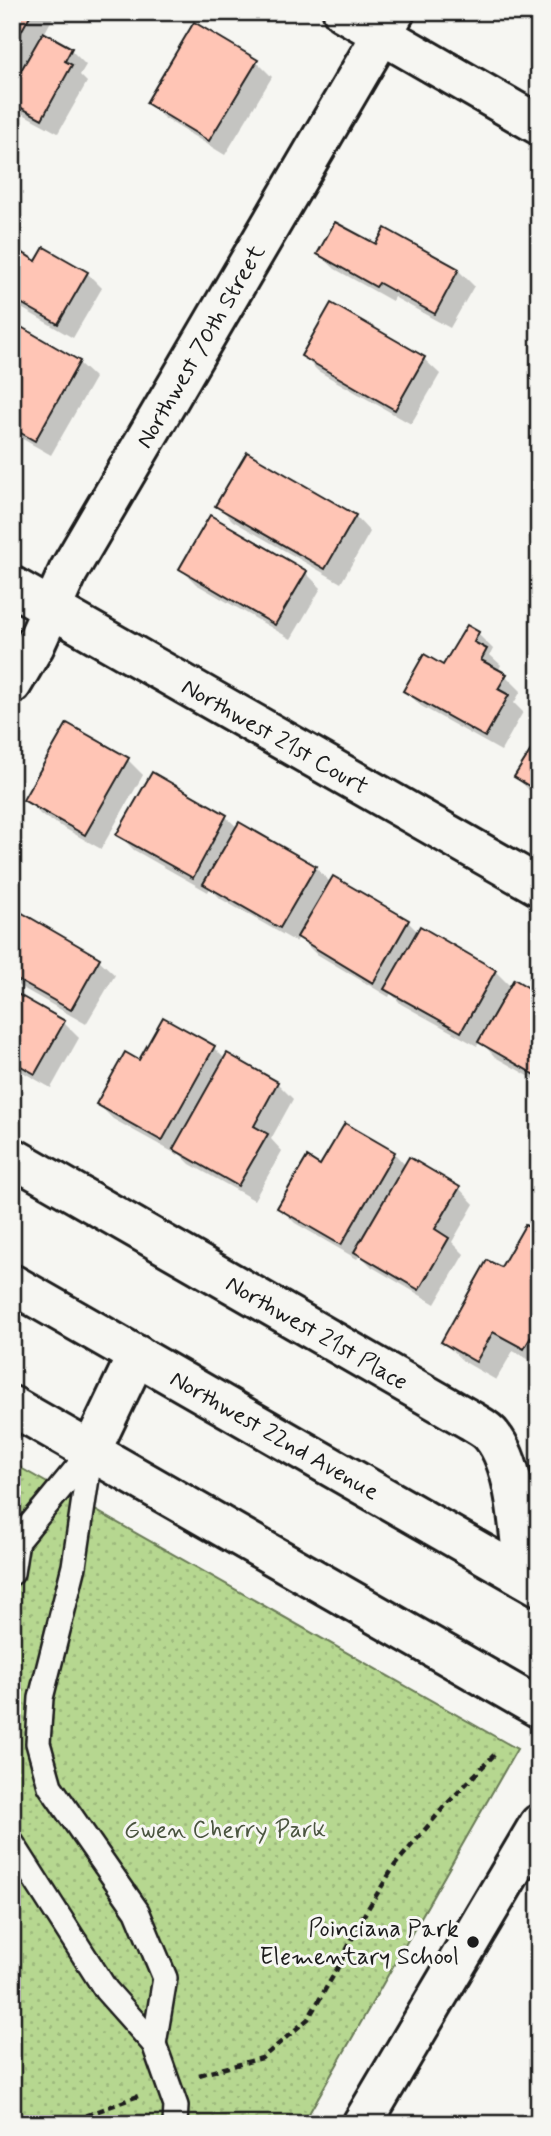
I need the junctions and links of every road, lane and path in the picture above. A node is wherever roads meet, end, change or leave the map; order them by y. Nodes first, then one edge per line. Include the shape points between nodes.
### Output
1 (343, 12) edge
2 (388, 24) edge
3 (539, 125) edge
4 (12, 586) edge
5 (51, 608) junction
6 (12, 684) edge
7 (539, 886) edge
8 (12, 1157) edge
9 (12, 1284) edge
10 (137, 1355) junction
11 (12, 1406) edge
12 (91, 1451) junction
13 (12, 1573) edge
14 (532, 1582) edge
15 (539, 1708) edge
16 (494, 1755) dead end
17 (539, 1824) edge
18 (12, 1843) edge
19 (154, 2044) junction
20 (211, 2071) dead end
21 (92, 2113) dead end
22 (93, 2124) edge
23 (175, 2124) edge
24 (362, 2124) edge

1 - 2 street
2 - 3 street
2 - 5 street, Northwest 70th Street
4 - 5 street, Northwest 21st Court
5 - 6 street, Northwest 70th Street
5 - 7 street, Northwest 21st Court
8 - 14 street, Northwest 21st Place via 491,1434 512,1480
9 - 10 street, Northwest 22nd Avenue
10 - 12 street
10 - 14 street, Northwest 22nd Avenue
11 - 12 street
12 - 13 lane via 17,1541
12 - 15 street
12 - 19 lane via 74,1566 41,1698 38,1743 50,1786 137,1911 166,1978
16 - 20 path via 395,1865 308,2019 261,2058
17 - 24 street
18 - 19 lane via 106,1990
19 - 23 lane via 176,2106
21 - 22 path

